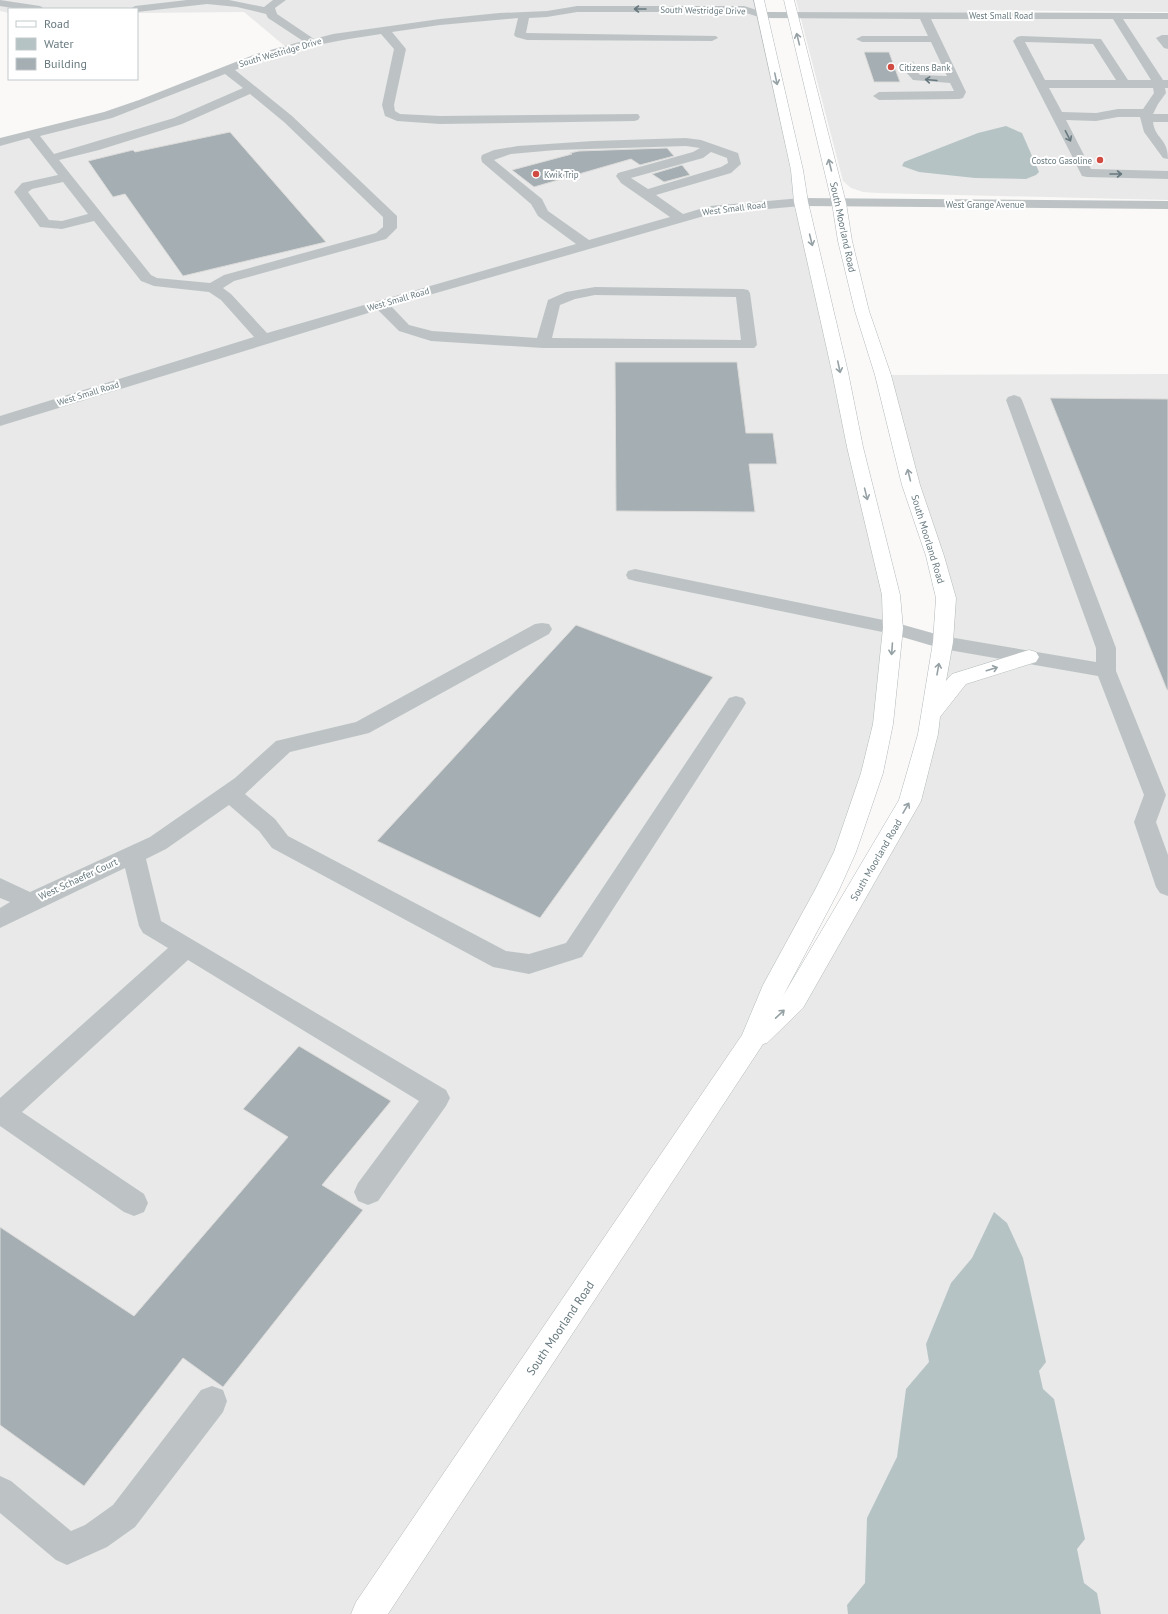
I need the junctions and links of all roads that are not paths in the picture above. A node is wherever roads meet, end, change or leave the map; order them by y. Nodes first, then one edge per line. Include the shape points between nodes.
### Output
1 (281, 0) edge
2 (548, 0) edge
3 (759, 0) edge
4 (788, 0) edge
5 (6, 2) edge
6 (1030, 4) dead end
7 (1050, 4) dead end
8 (35, 8) edge
9 (138, 9) edge
10 (271, 12) junction
11 (548, 14) junction
12 (762, 14) junction
13 (524, 15) junction
14 (792, 15) junction
15 (1008, 15) junction
16 (1047, 15) junction
17 (924, 16) junction
18 (1116, 16) junction
19 (1168, 16) edge
20 (384, 30) junction
21 (712, 38) dead end
22 (1168, 38) edge
23 (862, 39) dead end
24 (935, 39) junction
25 (311, 42) junction
26 (1168, 46) edge
27 (908, 64) tunnel mouth
28 (226, 69) junction
29 (955, 80) junction
30 (1042, 84) junction
31 (1124, 84) junction
32 (1164, 84) edge
33 (252, 89) junction
34 (880, 96) dead end
35 (1058, 116) junction
36 (1145, 116) junction
37 (634, 117) dead end
38 (1168, 118) edge
39 (33, 135) junction
40 (0, 142) edge
41 (703, 151) junction
42 (1168, 155) edge
43 (52, 158) junction
44 (1166, 170) edge
45 (67, 178) junction
46 (645, 194) junction
47 (801, 202) junction
48 (839, 203) junction
49 (1168, 205) edge
50 (97, 216) junction
51 (680, 218) junction
52 (586, 245) junction
53 (213, 288) junction
54 (380, 304) junction
55 (264, 339) junction
56 (543, 343) junction
57 (1014, 400) dead end
58 (0, 421) edge
59 (635, 575) dead end
60 (893, 628) junction
61 (542, 629) dead end
62 (943, 642) junction
63 (1029, 657) junction
64 (1106, 671) junction
65 (736, 703) dead end
66 (930, 715) junction
67 (230, 793) junction
68 (1162, 795) edge
69 (133, 854) junction
70 (0, 887) edge
71 (1168, 888) edge
72 (30, 902) junction
73 (0, 920) edge
74 (186, 947) junction
75 (752, 1041) junction
76 (368, 1192) dead end
77 (134, 1203) dead end
78 (212, 1401) dead end
79 (0, 1492) edge
80 (368, 1614) edge

1 - 10 street via 269,7
2 - 11 street
3 - 12 main road, South Moorland Road
4 - 14 main road, South Moorland Road
5 - 8 street
6 - 15 street
7 - 16 street via 1053,8
9 - 10 street via 207,1 237,4
10 - 25 street via 272,16
11 - 12 street, South Westridge Drive via 577,18 746,19
11 - 13 street, South Westridge Drive
12 - 14 street, West Small Road
12 -> 47 main road, South Moorland Road via 797,170
13 - 20 street, South Westridge Drive via 469,18
13 - 21 street via 520,35 527,37
14 - 17 street, West Small Road
48 -> 14 main road, South Moorland Road
15 - 16 street, West Small Road
15 - 17 street, West Small Road
16 - 18 street, West Small Road
17 - 24 street
18 - 19 street, West Small Road
18 - 32 street
20 - 25 street, South Westridge Drive
20 - 37 street via 400,49 388,105 389,113 397,117 440,120
22 - 26 street via 1162,38
23 - 24 street
24 - 29 street via 937,54
25 - 28 street, South Westridge Drive via 260,56
29 -> 27 street via 917,78
28 - 33 street
28 - 39 street, South Westridge Drive via 108,115
29 - 34 street via 960,92 956,96
30 - 31 street
30 - 31 street via 1019,41 1021,39 1097,40
30 - 35 street
31 - 32 street
32 - 36 street
33 - 43 street via 178,121
33 - 53 street via 288,119 390,216 390,228 381,236 228,278
35 - 36 street via 1096,117 1118,113
35 -> 44 street via 1087,174
36 - 38 street
36 - 42 street via 1148,128
39 - 40 street, South Westridge Drive
39 - 43 street
41 - 46 street via 622,176
41 - 46 street via 733,156 735,164 726,170
41 - 52 street via 697,143 686,142 583,144 512,151 487,158 488,162 537,202 543,213
43 - 45 street
45 - 50 street
45 - 50 street via 27,186 21,192 45,224 62,224
46 - 51 street
47 - 48 street, West Grange Avenue
47 - 51 street, West Small Road via 727,207
47 -> 60 main road, South Moorland Road via 855,447 891,595
48 - 49 street, West Grange Avenue
62 -> 48 main road, South Moorland Road via 946,598 911,485 883,375 862,311 845,241
50 - 53 street via 146,278 154,282
51 - 52 street, West Small Road
52 - 54 street, West Small Road
53 - 55 street via 226,297
54 - 55 street, West Small Road
54 - 56 street via 404,328 431,336
55 - 58 street, West Small Road
56 - 56 street via 552,303 571,295 595,291 743,293 748,345
57 - 64 street via 1106,648
59 - 60 street
60 - 62 street
60 -> 75 main road, South Moorland Road via 883,724 872,773 845,852 772,992
61 - 67 street, West Schaefer Court via 362,728 282,746 243,784
62 - 63 street
66 -> 62 main road, South Moorland Road
63 - 64 street
66 -> 63 main road via 959,679
64 - 68 street
65 - 67 street via 574,950 529,964 502,960 280,842 267,825
75 -> 66 main road, South Moorland Road via 794,1001 910,801 928,734
67 - 69 street, West Schaefer Court via 158,843
68 - 71 street via 1145,822
69 - 72 street, West Schaefer Court
69 - 74 street via 151,926
70 - 72 street
72 - 73 street, West Schaefer Court
74 - 76 street via 437,1098
74 - 77 street via 2,1113
75 - 80 main road, South Moorland Road
78 - 79 street via 124,1516 96,1536 73,1547 67,1549

